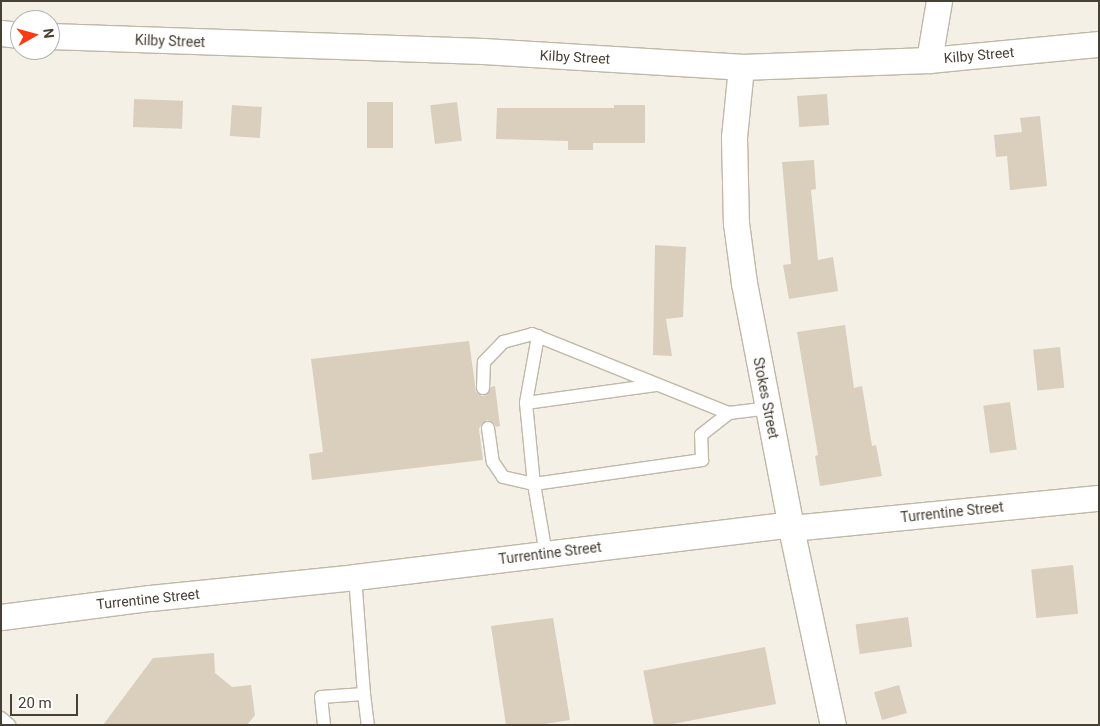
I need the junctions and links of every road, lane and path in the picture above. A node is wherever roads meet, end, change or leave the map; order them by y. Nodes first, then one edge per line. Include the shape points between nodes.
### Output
1 (939, 1) edge
2 (60, 36) edge
3 (1099, 44) edge
4 (929, 60) junction
5 (741, 67) junction
6 (538, 336) junction
7 (659, 385) junction
8 (483, 388) dead end
9 (526, 403) junction
10 (768, 408) junction
11 (729, 413) junction
12 (488, 428) dead end
13 (534, 484) junction
14 (1099, 498) edge
15 (791, 528) junction
16 (546, 554) junction
17 (355, 577) junction
18 (1, 617) edge
19 (364, 694) junction
20 (1, 718) edge
21 (9, 725) edge
22 (324, 725) edge
23 (368, 725) edge
24 (833, 725) edge

1 - 4 street
2 - 5 street, Kilby Street via 482,52
3 - 4 street, Kilby Street
4 - 5 street, Kilby Street
5 - 10 street, Stokes Street via 734,137 736,223
6 - 7 lane
6 - 8 lane via 532,334 503,342 484,362
6 - 9 lane
7 - 9 lane
7 - 11 lane
9 - 13 lane
10 - 11 lane
10 - 15 street, Stokes Street
11 - 13 lane via 701,435 702,460
12 - 13 lane via 493,462 503,477
13 - 16 lane
14 - 15 street, Turrentine Street
15 - 16 street, Turrentine Street via 785,525
15 - 24 street, Stokes Street
16 - 17 street, Turrentine Street
17 - 18 street, Turrentine Street
17 - 19 lane
19 - 22 lane via 321,697
19 - 23 lane
20 - 21 lane

